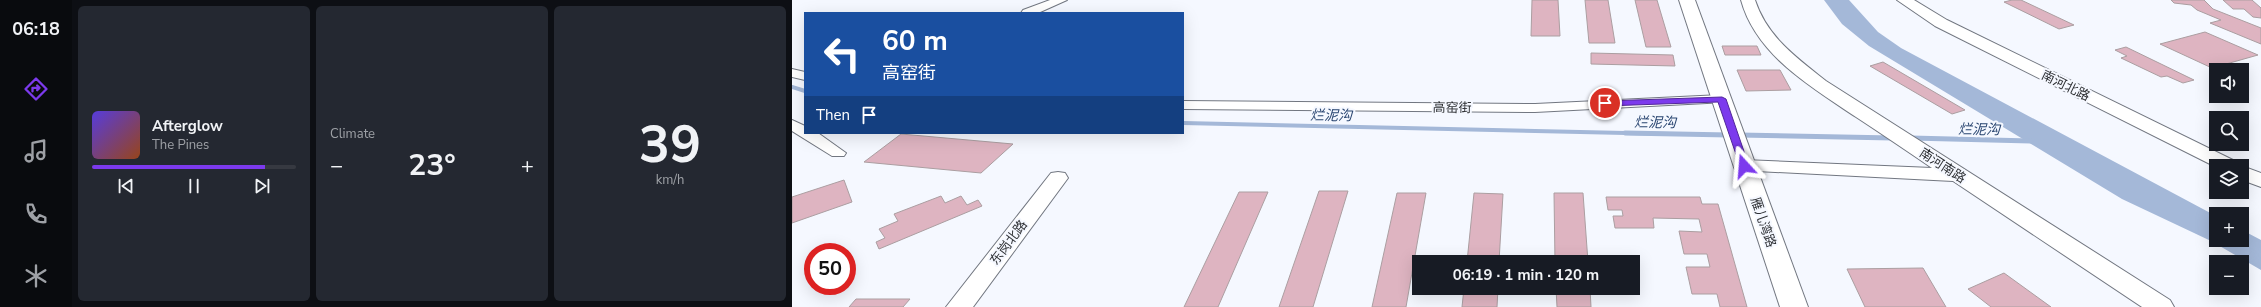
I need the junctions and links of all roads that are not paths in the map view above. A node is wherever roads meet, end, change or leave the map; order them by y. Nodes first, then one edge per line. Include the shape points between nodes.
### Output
1 (1061, 0) edge
2 (1687, 0) edge
3 (1748, 0) edge
4 (1904, 0) edge
5 (1030, 12) edge
6 (792, 73) edge
7 (804, 76) edge
8 (1184, 105) edge
9 (1725, 109) junction
10 (792, 125) edge
11 (804, 131) edge
12 (809, 134) edge
13 (838, 153) dead end
14 (2216, 159) edge
15 (1743, 162) junction
16 (1954, 172) junction
17 (2249, 175) edge
18 (1058, 178) dead end
19 (2261, 181) edge
20 (959, 307) edge
21 (1794, 307) edge
22 (2161, 307) edge

1 - 5 street
2 - 9 main road, 雁儿湾路
3 - 16 street, 南河南路 via 1755,22 1775,47 1820,85
4 - 14 street, 南河北路 via 1941,23
6 - 7 street
8 - 9 street, 高窑街
9 - 15 main road, 雁儿湾路
10 - 11 street
12 - 13 street
15 - 16 street
15 - 21 main road, 雁儿湾路
16 - 22 street, 南河南路
17 - 19 street
18 - 20 street, 东岗北路

